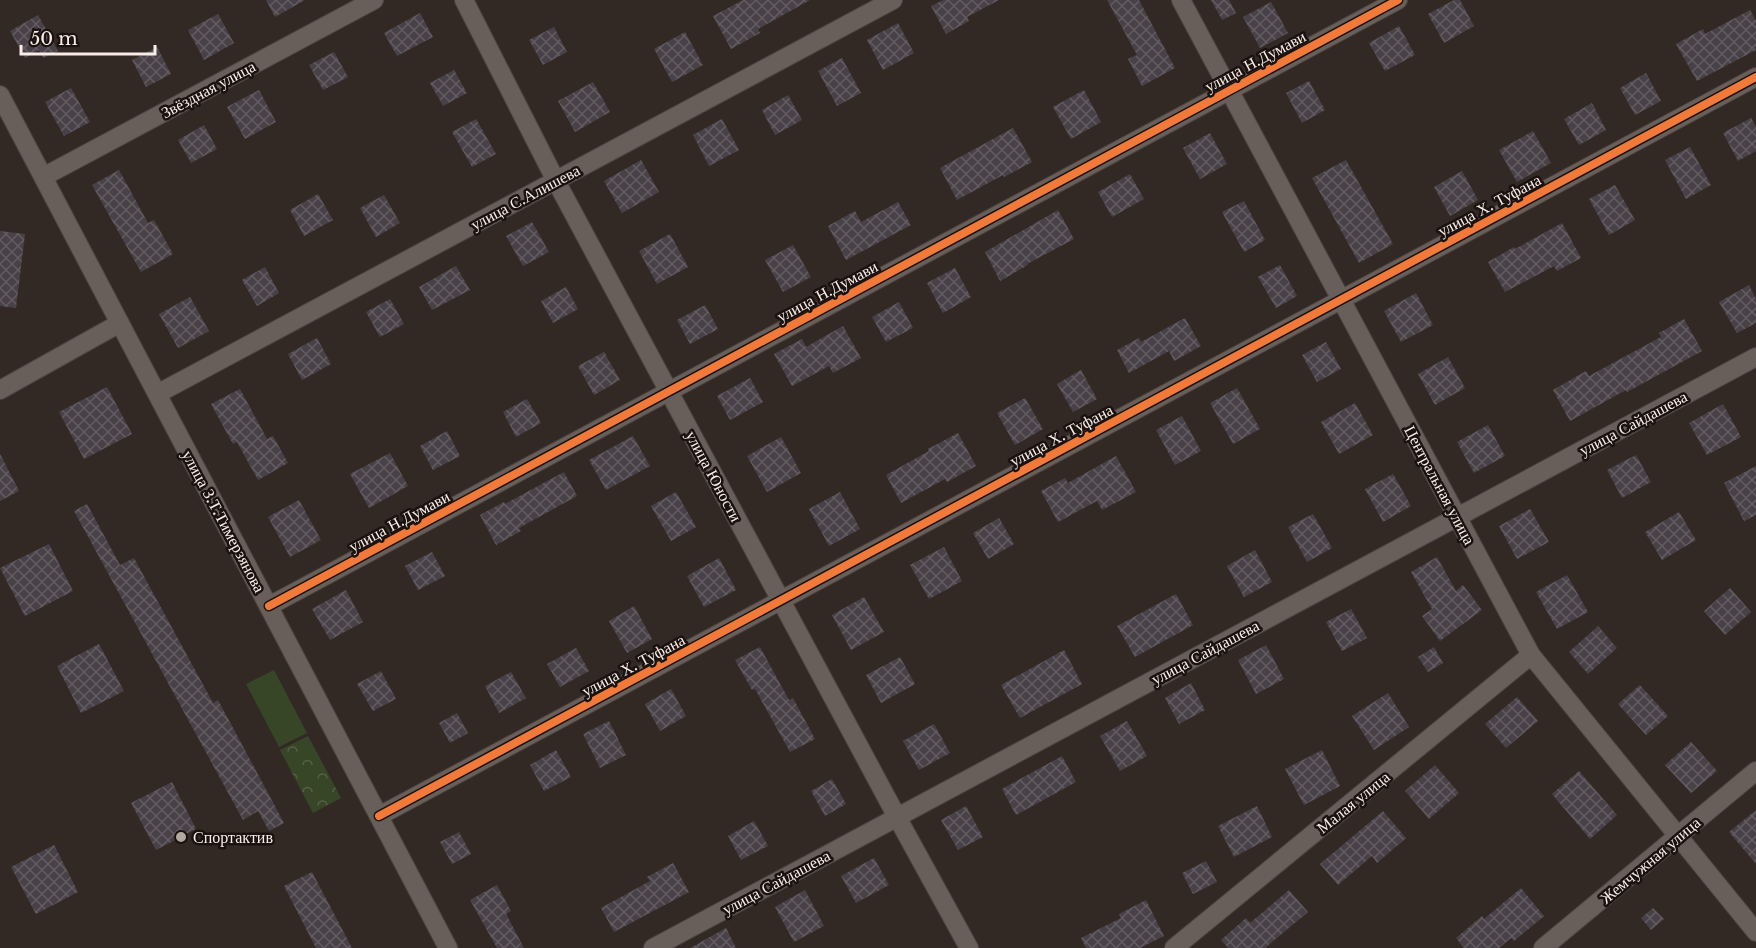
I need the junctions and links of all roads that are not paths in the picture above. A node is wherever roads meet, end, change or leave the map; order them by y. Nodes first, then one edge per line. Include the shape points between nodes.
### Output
1 (374, 0) edge
2 (464, 0) edge
3 (893, 0) edge
4 (1181, 0) edge
5 (1398, 0) edge
6 (1756, 77) edge
7 (1229, 91) junction
8 (0, 95) edge
9 (43, 177) junction
10 (556, 181) junction
11 (1341, 300) junction
12 (120, 323) junction
13 (1756, 357) edge
14 (0, 390) edge
15 (669, 392) junction
16 (158, 394) junction
17 (1457, 517) junction
18 (781, 601) junction
19 (268, 606) junction
20 (1532, 655) junction
21 (1756, 771) edge
22 (379, 816) junction
23 (897, 818) junction
24 (1678, 836) junction
25 (1756, 932) edge
26 (448, 948) edge
27 (653, 948) edge
28 (969, 948) edge
29 (1174, 948) edge
30 (1544, 948) edge

1 - 9 street, Звёздная улица
2 - 10 street, улица Юности
3 - 10 street, улица С.Алишева
4 - 7 street, Центральная улица
5 - 7 street, улица Н.Думави
6 - 11 street, улица Х. Туфана
7 - 11 street, Центральная улица
7 - 15 street, улица Н.Думави
8 - 9 street, улица З.Т.Тимерзянова
9 - 12 street, улица З.Т.Тимерзянова
10 - 15 street, улица Юности
10 - 16 street, улица С.Алишева
11 - 17 street, Центральная улица
11 - 18 street, улица Х. Туфана
12 - 14 street
12 - 16 street, улица З.Т.Тимерзянова
13 - 17 street, улица Сайдашева
15 - 18 street, улица Юности
15 - 19 street, улица Н.Думави
16 - 19 street, улица З.Т.Тимерзянова
17 - 20 street, Центральная улица
17 - 23 street, улица Сайдашева
18 - 22 street, улица Х. Туфана
18 - 23 street, улица Юности
19 - 22 street, улица З.Т.Тимерзянова
20 - 24 street, Центральная улица
20 - 29 street, Малая улица
21 - 24 street, Жемчужная улица
22 - 26 street, улица З.Т.Тимерзянова
23 - 27 street, улица Сайдашева
23 - 28 street, улица Юности
24 - 25 street, Центральная улица
24 - 30 street, Жемчужная улица

